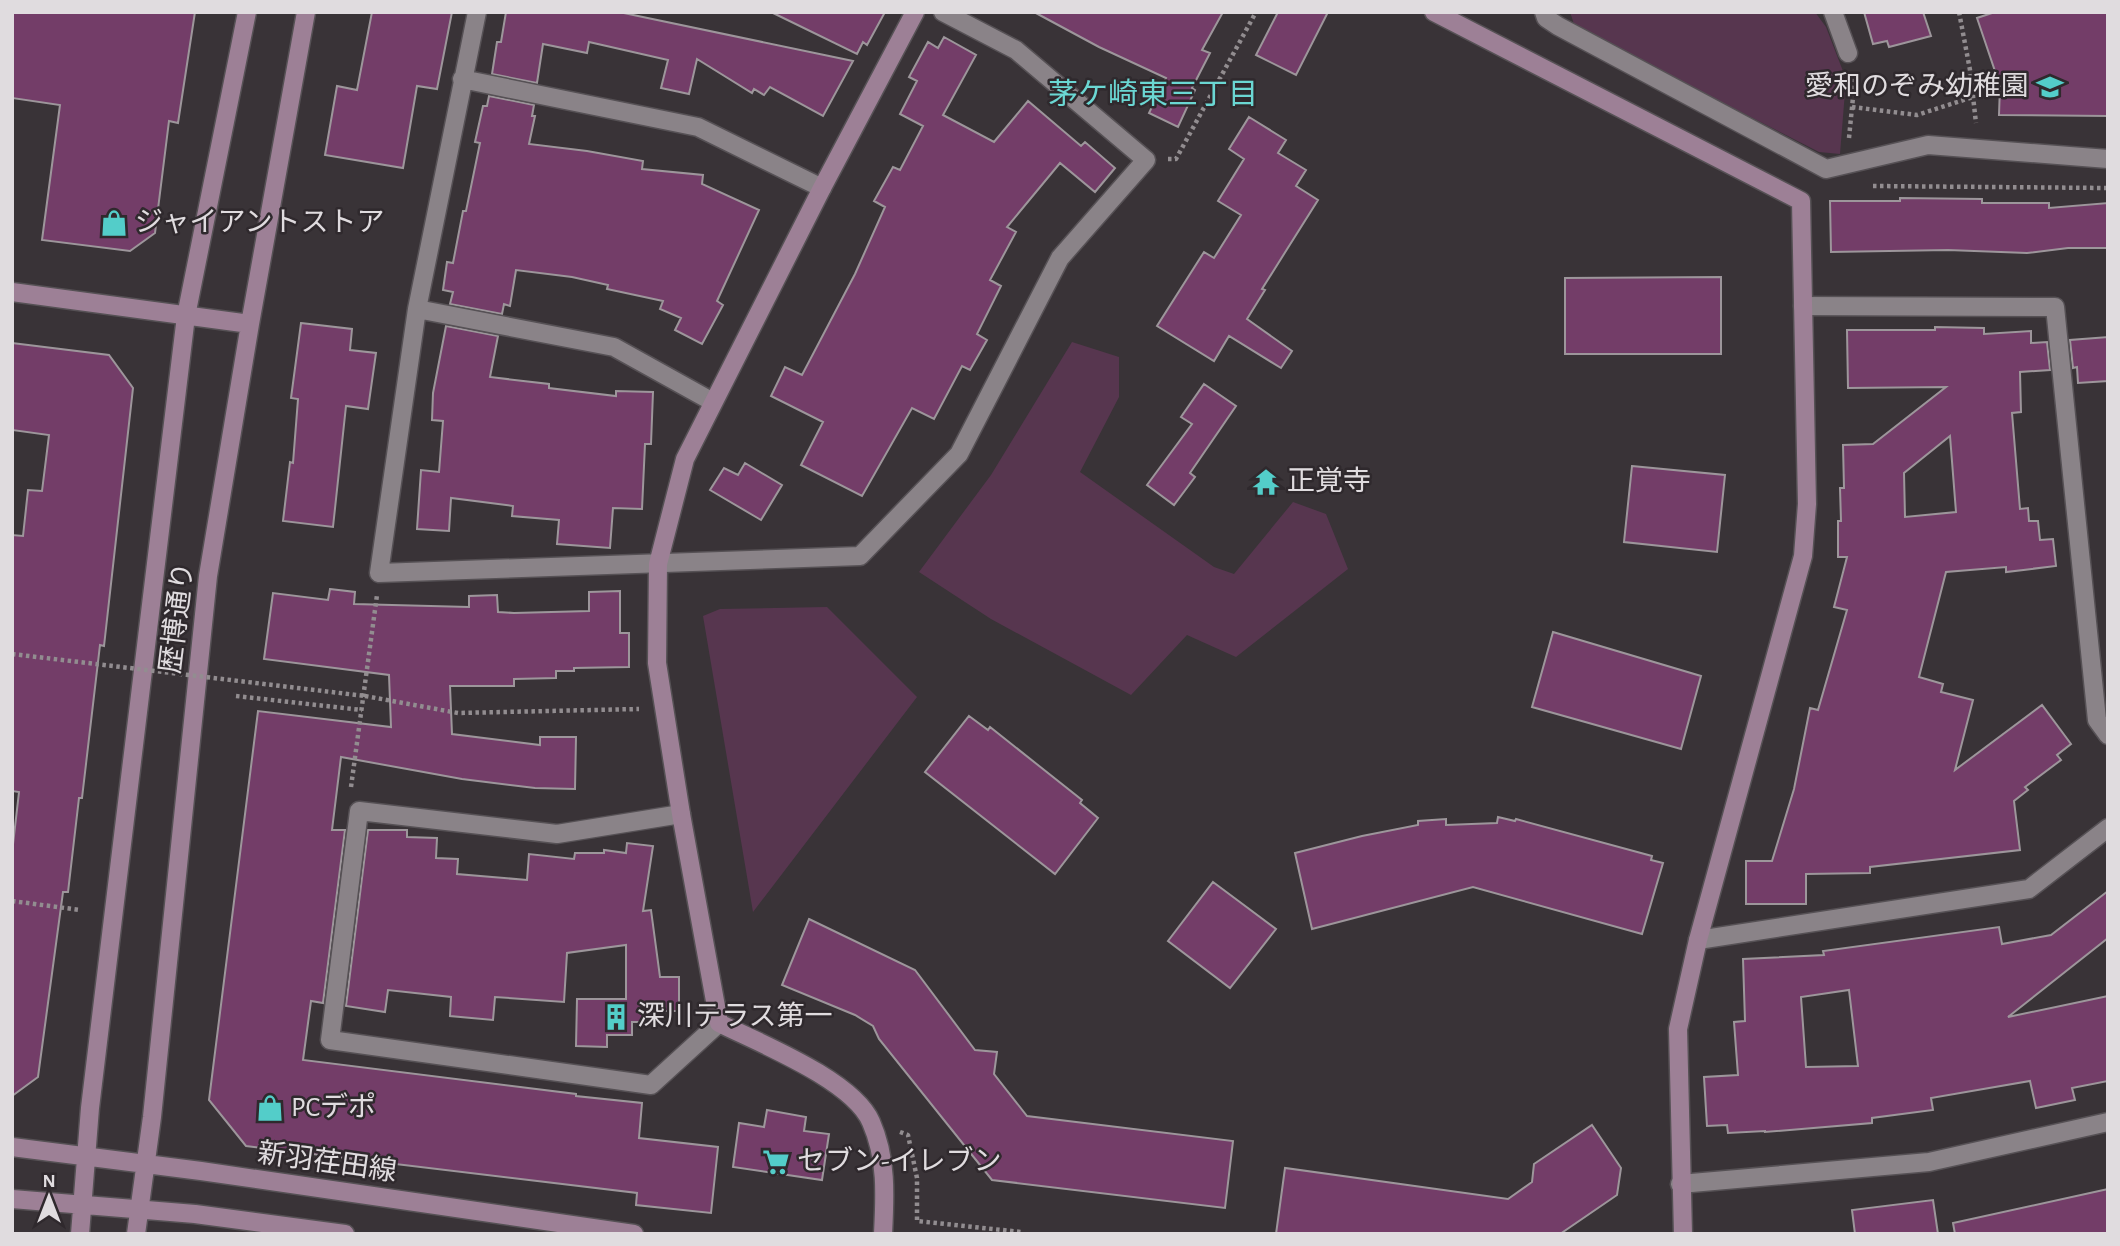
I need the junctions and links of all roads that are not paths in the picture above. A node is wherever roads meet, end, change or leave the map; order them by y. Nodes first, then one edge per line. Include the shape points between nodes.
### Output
1 (247, 12) edge
2 (306, 12) edge
3 (477, 12) edge
4 (915, 12) edge
5 (943, 12) edge
6 (1434, 12) edge
7 (1544, 12) edge
8 (1833, 12) edge
9 (1848, 53) dead end
10 (462, 79) junction
11 (2108, 159) edge
12 (822, 188) junction
13 (12, 292) edge
14 (1803, 306) junction
15 (417, 309) junction
16 (186, 316) junction
17 (250, 324) junction
18 (713, 402) junction
19 (658, 564) junction
20 (2108, 735) edge
21 (681, 814) junction
22 (2108, 828) edge
23 (1698, 940) junction
24 (719, 1023) junction
25 (2108, 1122) edge
26 (12, 1147) edge
27 (86, 1156) junction
28 (145, 1164) junction
29 (1680, 1184) junction
30 (12, 1199) edge
31 (82, 1206) junction
32 (140, 1209) junction
33 (80, 1234) edge
34 (136, 1234) edge
35 (345, 1234) edge
36 (634, 1234) edge
37 (883, 1234) edge
38 (1683, 1234) edge

1 - 16 street, 歴博通り
2 - 17 street, 歴博通り
3 - 10 street
4 - 12 street
5 - 19 street via 1016,50 1146,160 1060,258 959,454 860,556
6 - 14 street via 1801,201
7 - 11 street via 1558,26 1826,169 1928,145
8 - 9 street
10 - 12 street via 698,128
10 - 15 street
12 - 18 street
13 - 16 street
14 - 20 street via 2055,307 2097,720
14 - 23 street via 1807,503 1802,556
15 - 18 street via 614,347
15 - 19 street via 379,573
16 - 17 street
16 - 27 street, 歴博通り
17 - 28 street, 歴博通り via 208,576
18 - 19 street via 685,459
19 - 21 street via 657,663
21 - 24 street
21 - 24 street via 557,834 359,811 330,1040 651,1085
22 - 23 street via 2029,889
23 - 29 street via 1678,1029
24 - 37 street via 821,1074 853,1098 871,1120 886,1177
25 - 29 street via 1929,1162
26 - 27 street, 新羽荏田線
27 - 28 street, 新羽荏田線
27 - 31 street, 歴博通り
28 - 32 street, 歴博通り
28 - 36 street, 新羽荏田線
29 - 38 street
30 - 31 street
31 - 32 street
31 - 33 street, 歴博通り
32 - 34 street, 歴博通り
32 - 35 street

